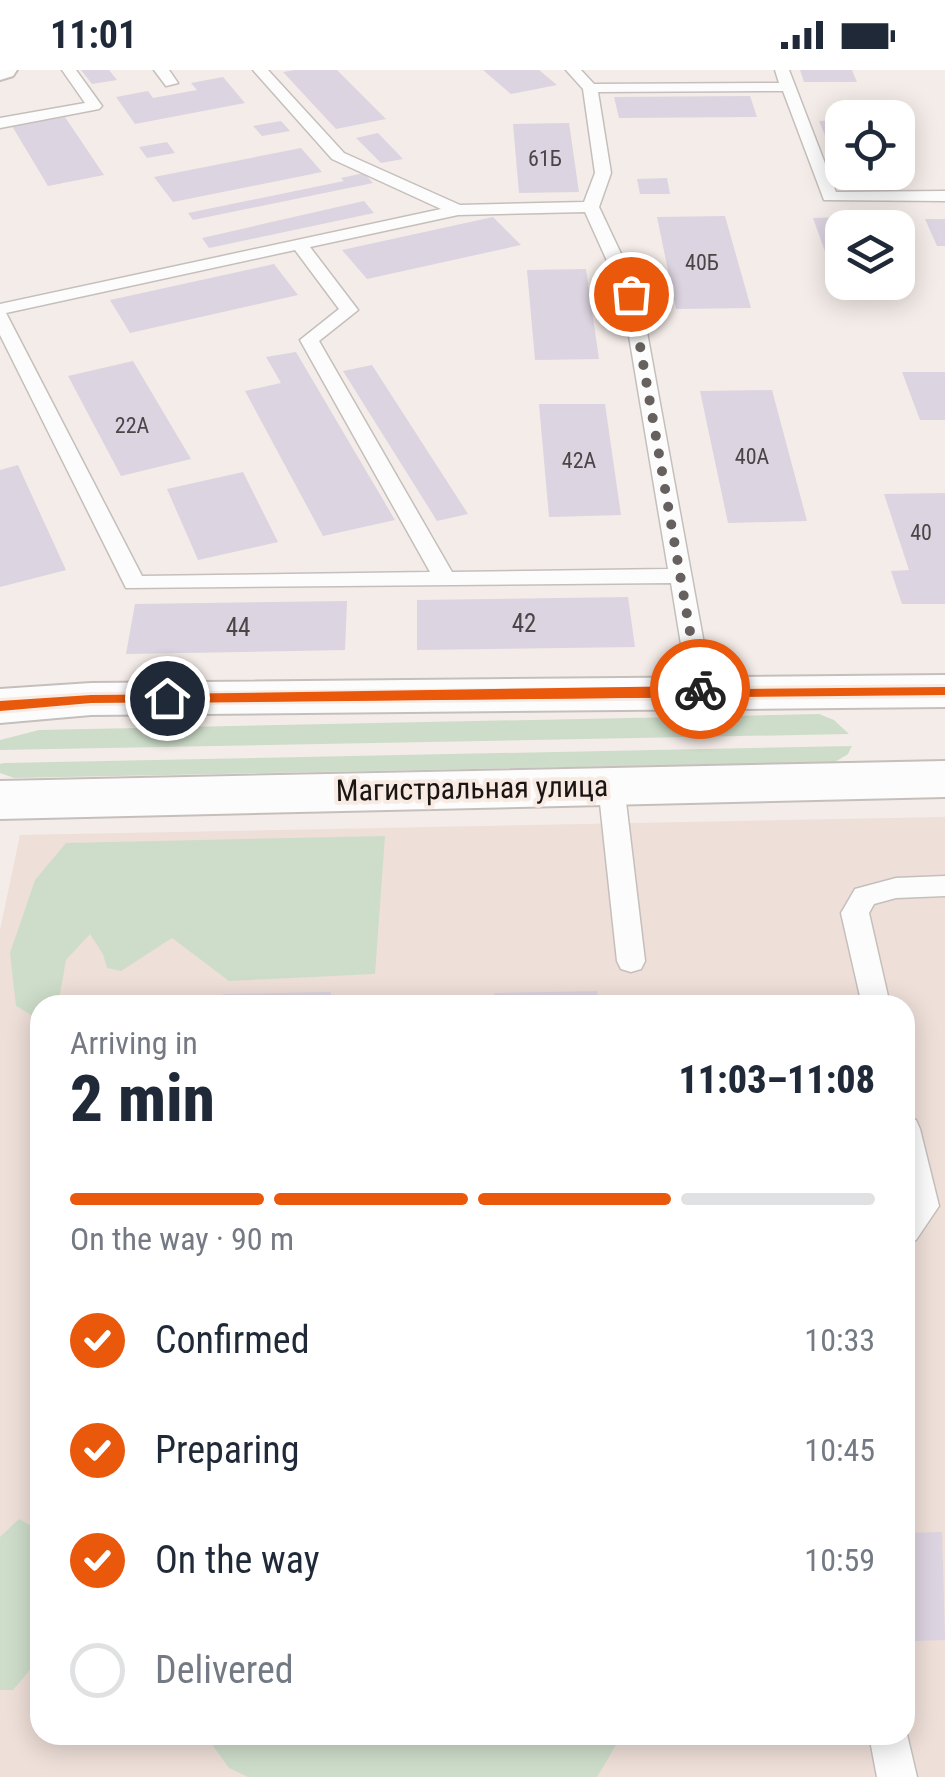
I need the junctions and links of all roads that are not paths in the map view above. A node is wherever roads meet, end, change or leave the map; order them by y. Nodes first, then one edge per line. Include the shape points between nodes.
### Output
1 (69, 70) edge
2 (260, 70) edge
3 (573, 70) edge
4 (782, 70) edge
5 (789, 87) junction
6 (590, 88) junction
7 (0, 123) edge
8 (945, 196) edge
9 (590, 207) junction
10 (458, 210) junction
11 (300, 244) junction
12 (0, 313) edge
13 (680, 576) junction
14 (445, 579) junction
15 (945, 690) edge
16 (700, 693) junction
17 (0, 706) edge
18 (945, 779) edge
19 (610, 785) junction
20 (0, 800) edge
21 (945, 886) edge
22 (631, 962) dead end
23 (874, 995) edge
24 (915, 1172) edge
25 (915, 1217) edge
26 (891, 1745) edge
27 (897, 1777) edge

1 - 7 lane via 94,106
2 - 10 lane via 338,156
3 - 6 lane
4 - 5 lane
5 - 6 lane
5 - 8 lane via 830,198
6 - 9 lane via 604,172
9 - 10 lane
9 - 13 lane via 631,294
10 - 11 lane
11 - 12 lane
11 - 14 lane via 349,310 309,340
12 - 14 lane via 134,583
13 - 14 lane
13 - 16 lane
15 - 16 street
16 - 17 street via 91,699
18 - 19 street, Магистральная улица
19 - 20 street, Магистральная улица
19 - 22 lane
21 - 23 lane via 865,896 855,913
24 - 25 lane via 923,1206
26 - 27 lane

